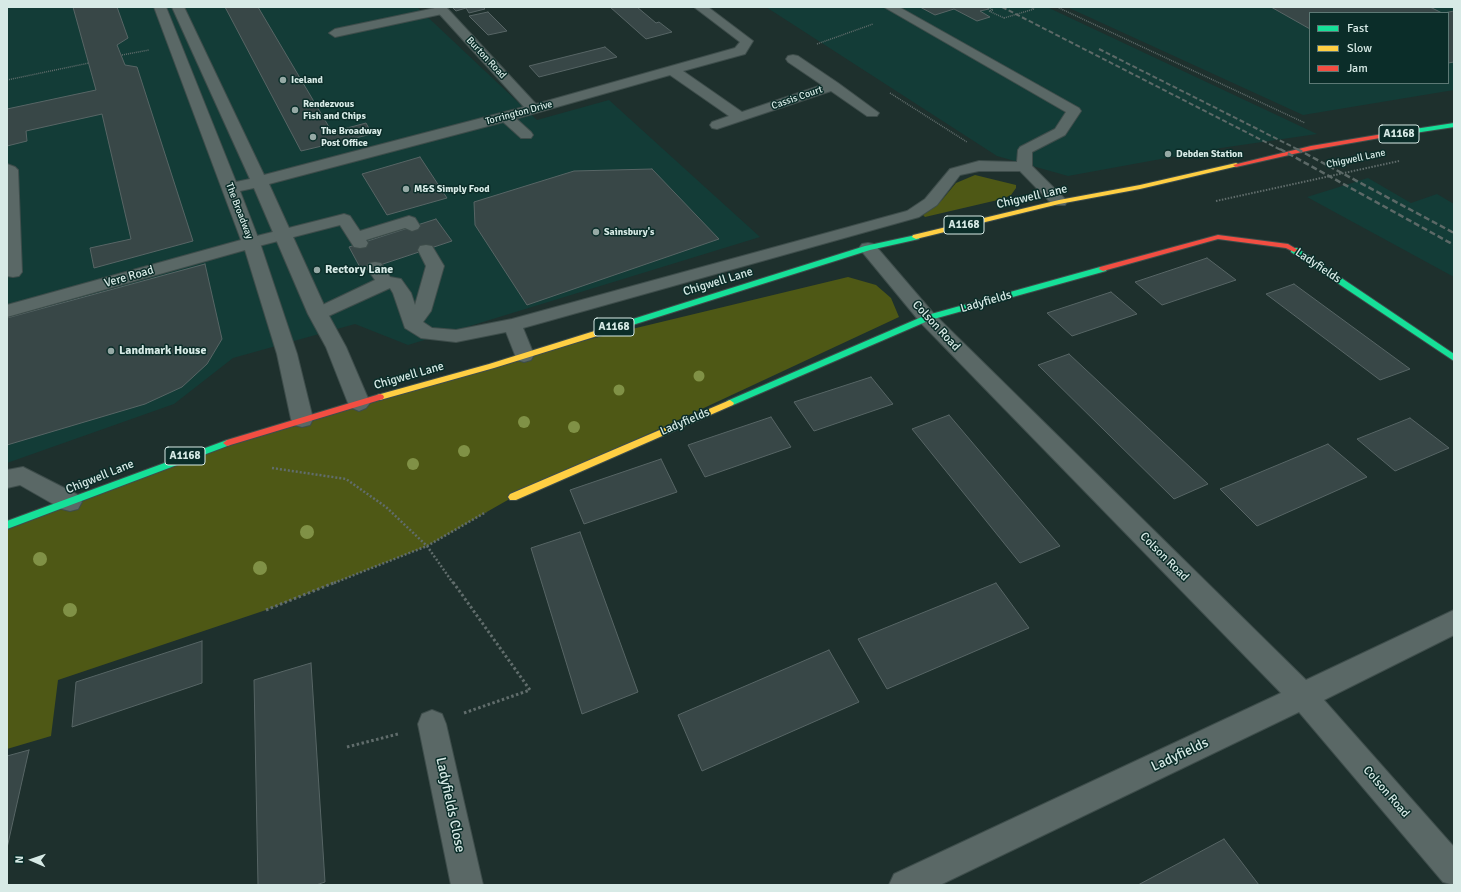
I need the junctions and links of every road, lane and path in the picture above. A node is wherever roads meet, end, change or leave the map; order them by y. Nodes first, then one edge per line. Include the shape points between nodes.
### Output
1 (160, 7) edge
2 (178, 7) edge
3 (700, 7) edge
4 (890, 7) edge
5 (988, 7) edge
6 (1030, 7) edge
7 (1057, 7) edge
8 (440, 8) edge
9 (902, 14) junction
10 (335, 34) dead end
11 (820, 49) dead end
12 (793, 59) dead end
13 (89, 63) dead end
14 (672, 70) junction
15 (7, 80) edge
16 (833, 86) junction
17 (886, 91) dead end
18 (533, 109) junction
19 (872, 113) dead end
20 (506, 117) junction
21 (740, 117) junction
22 (717, 125) dead end
23 (1454, 125) edge
24 (1310, 126) dead end
25 (526, 135) dead end
26 (971, 144) dead end
27 (1400, 161) dead end
28 (1024, 167) junction
29 (7, 169) edge
30 (258, 181) junction
31 (230, 189) junction
32 (1216, 201) dead end
33 (1059, 202) junction
34 (412, 226) dead end
35 (284, 234) junction
36 (251, 243) junction
37 (868, 248) junction
38 (426, 250) dead end
39 (375, 266) dead end
40 (13, 272) dead end
41 (385, 282) junction
42 (7, 311) edge
43 (318, 314) junction
44 (927, 318) junction
45 (412, 324) junction
46 (512, 325) junction
47 (524, 355) junction
48 (1454, 358) edge
49 (359, 403) junction
50 (302, 420) junction
51 (272, 468) dead end
52 (7, 479) edge
53 (513, 497) joint
54 (70, 502) junction
55 (7, 525) edge
56 (427, 546) junction
57 (266, 610) dead end
58 (1454, 622) edge
59 (1303, 696) junction
60 (432, 724) junction
61 (347, 747) dead end
62 (1454, 871) edge
63 (467, 885) edge
64 (906, 885) edge

1 - 31 street, The Broadway
2 - 30 street
3 - 14 street, Torrington Drive via 747,41 740,51
4 - 9 lane
5 - 6 path, bridge via 993,10 989,11 1004,18 1034,9
7 - 24 path via 1283,111
8 - 10 lane
8 - 18 street, Burton Road
9 - 11 path via 814,45
9 - 28 lane via 990,66 1074,111 1060,132 1025,150
12 - 16 street
13 - 15 path
14 - 18 street, Torrington Drive
14 - 21 street
16 - 19 street, Cassis Court
16 - 21 street, Cassis Court
17 - 26 path
18 - 20 street, Torrington Drive
20 - 25 lane
20 - 30 street, Torrington Drive
21 - 22 street, Cassis Court
23 - 33 main road, Chigwell Lane / A1168 via 1311,148 1140,187
27 - 32 path, Chigwell Lane
28 - 33 lane
28 - 46 lane via 979,166 954,172 931,202 913,214
29 - 40 lane via 10,170
30 - 31 street, Torrington Drive
30 - 35 street
31 - 36 street, The Broadway
33 - 37 main road, Chigwell Lane / A1168
34 - 35 lane via 409,221 358,240 344,219
35 - 36 lane
35 - 43 street
36 - 42 street, Vere Road
36 - 50 street, The Broadway via 287,354
37 - 44 street, Colson Road
37 - 47 main road, Chigwell Lane / A1168
38 - 45 lane via 435,266 422,311
39 - 41 lane
41 - 43 lane
41 - 45 lane via 395,283 402,293
43 - 49 street via 336,347
44 - 48 main road, Ladyfields via 1218,237 1288,246
44 - 53 main road, Ladyfields
44 - 59 street, Colson Road
45 - 46 lane via 428,334 456,336
46 - 47 lane
47 - 49 main road, Chigwell Lane / A1168
49 - 50 main road, Chigwell Lane / A1168
50 - 54 main road, Chigwell Lane / A1168 via 185,456
51 - 56 path via 346,479 386,507
52 - 54 street via 23,476
53 - 56 path
54 - 55 main road, Chigwell Lane / A1168
56 - 57 path
56 - 60 path via 530,690
58 - 59 street, Ladyfields
59 - 62 street, Colson Road
59 - 64 street, Ladyfields
60 - 61 path
60 - 63 street, Ladyfields Close

